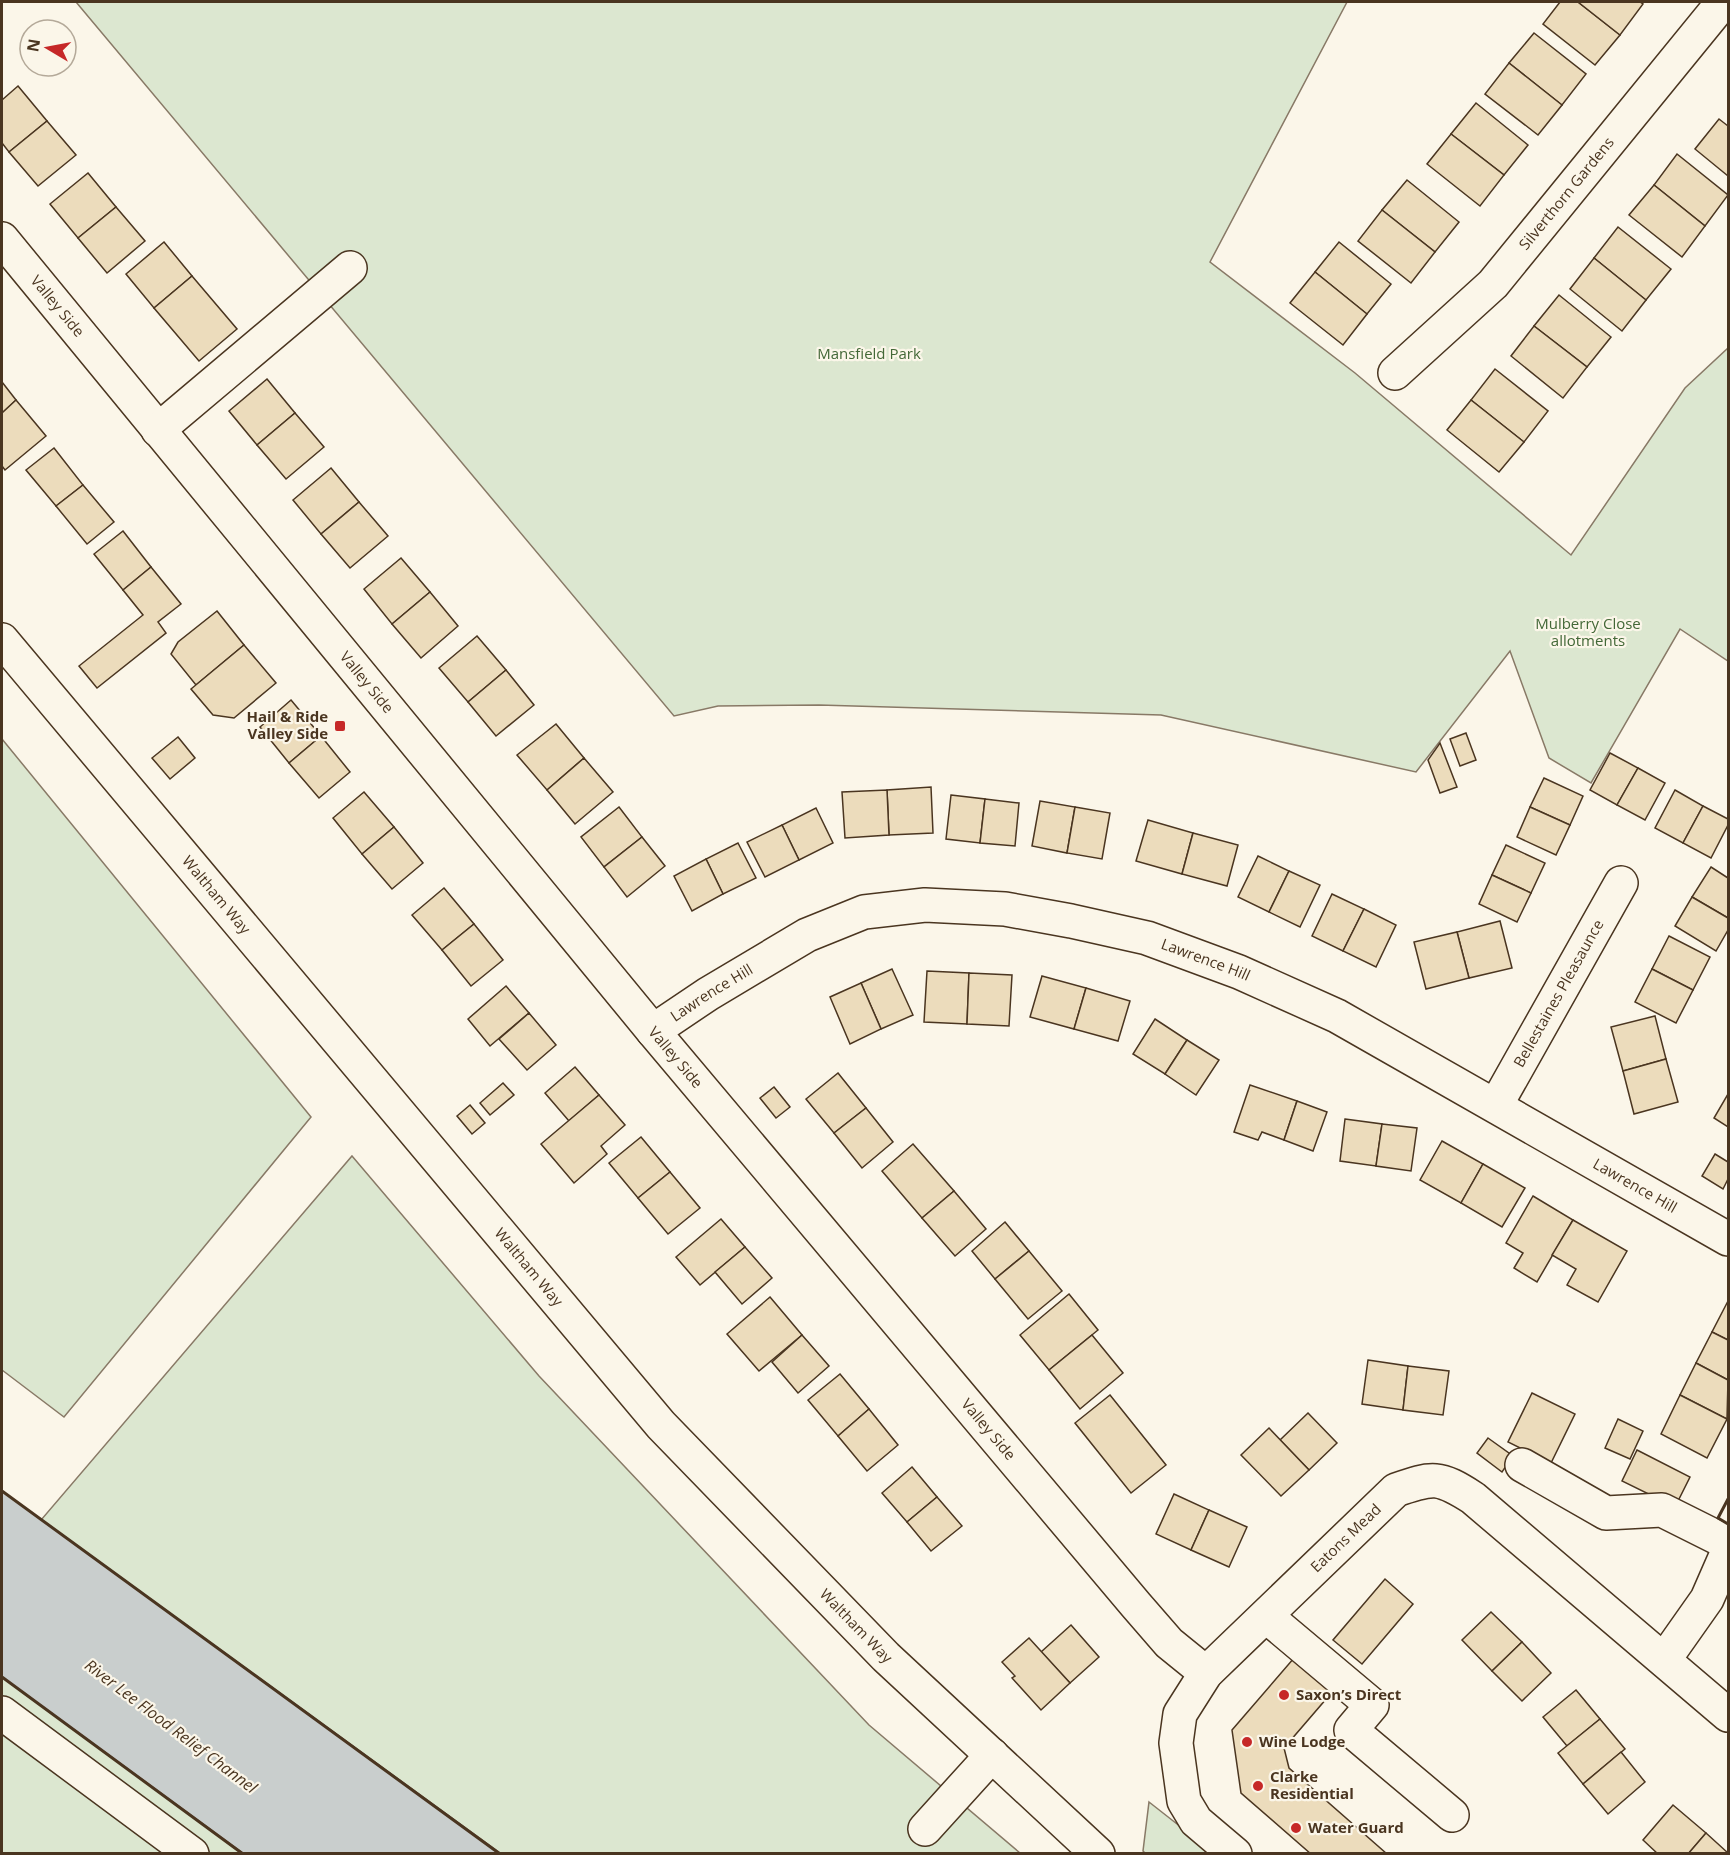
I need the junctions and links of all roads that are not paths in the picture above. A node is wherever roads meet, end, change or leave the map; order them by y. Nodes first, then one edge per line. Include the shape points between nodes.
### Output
1 (1723, 2) edge
2 (2, 239) edge
3 (350, 268) dead end
4 (1395, 372) dead end
5 (158, 430) junction
6 (2, 640) edge
7 (1621, 883) dead end
8 (653, 1031) junction
9 (1496, 1105) junction
10 (1728, 1239) edge
11 (1522, 1465) dead end
12 (1728, 1543) edge
13 (1728, 1551) edge
14 (1266, 1616) junction
15 (1664, 1660) junction
16 (1206, 1673) junction
17 (2, 1713) edge
18 (1728, 1715) edge
19 (992, 1755) junction
20 (1452, 1815) dead end
21 (925, 1829) dead end
22 (192, 1854) edge
23 (1098, 1854) edge
24 (1235, 1854) edge

1 - 4 street, Silverthorn Gardens via 1493,284
2 - 5 street, Valley Side
3 - 5 street
5 - 8 street, Valley Side
6 - 19 street, Waltham Way via 661,1425 886,1657
7 - 9 street, Bellestaines Pleasaunce
8 - 9 street, Lawrence Hill via 807,935 864,912 925,905 1005,909 1147,938 1239,972 1337,1016
8 - 16 street, Valley Side via 1136,1605 1168,1642
9 - 10 street, Lawrence Hill
11 - 12 street via 1606,1513 1662,1510
13 - 15 street via 1707,1599
14 - 15 street, Eatons Mead via 1396,1490 1425,1480 1448,1482 1473,1498
14 - 16 street, Eatons Mead
14 - 20 street via 1372,1704 1351,1730
15 - 18 street, Eatons Mead
16 - 24 street, Eatons Mead via 1180,1714 1176,1743 1184,1801 1196,1821
17 - 22 street
19 - 21 street
19 - 23 street, Waltham Way

